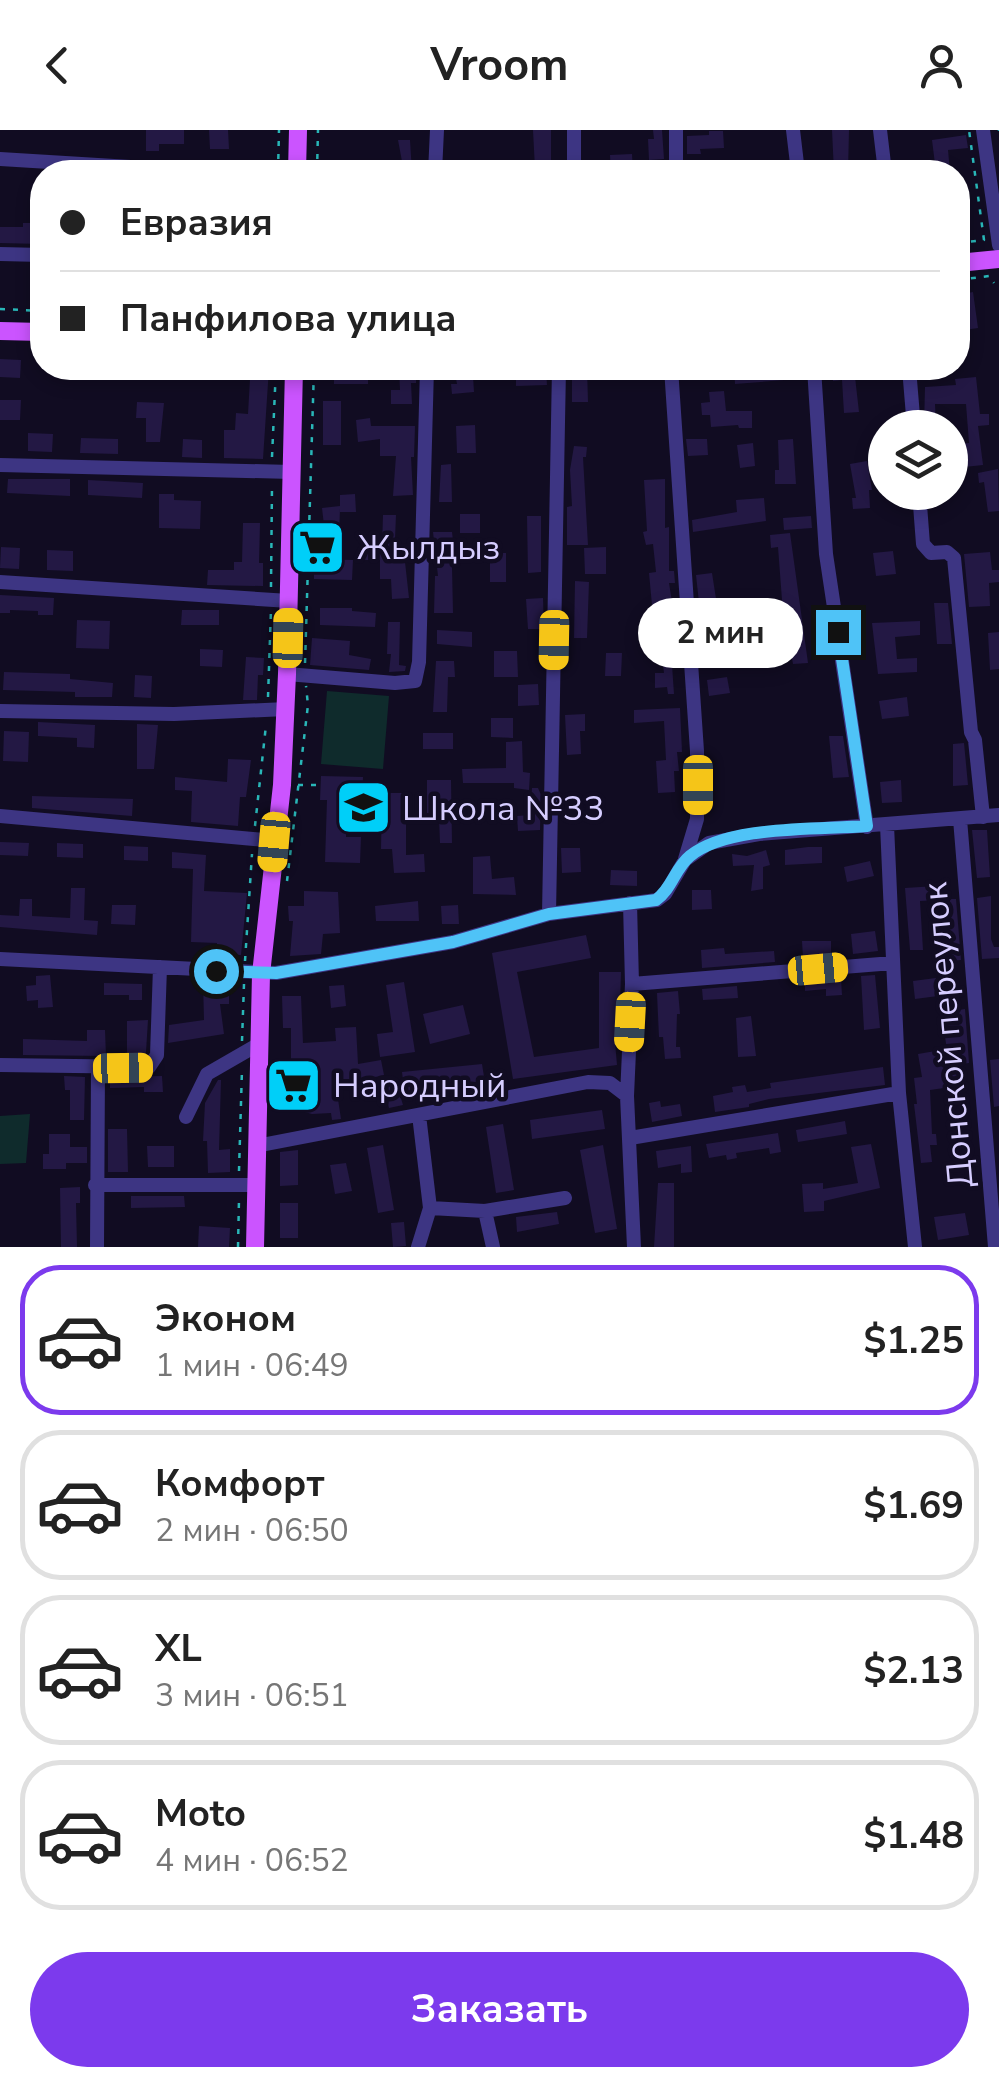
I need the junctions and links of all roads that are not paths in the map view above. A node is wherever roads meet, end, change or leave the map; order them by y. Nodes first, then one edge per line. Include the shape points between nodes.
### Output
1 (298, 130) edge
2 (436, 130) edge
3 (574, 130) edge
4 (676, 130) edge
5 (793, 130) edge
6 (880, 130) edge
7 (983, 130) edge
8 (0, 159) edge
9 (297, 160) edge
10 (436, 160) edge
11 (574, 160) edge
12 (676, 160) edge
13 (797, 160) edge
14 (884, 160) edge
15 (30, 161) edge
16 (999, 245) edge
17 (0, 254) edge
18 (30, 255) edge
19 (999, 259) edge
20 (970, 262) edge
21 (0, 331) edge
22 (30, 332) edge
23 (294, 380) edge
24 (427, 380) edge
25 (558, 380) edge
26 (672, 380) edge
27 (815, 380) edge
28 (910, 380) edge
29 (912, 410) edge
30 (0, 464) edge
31 (292, 472) junction
32 (920, 510) edge
33 (0, 582) edge
34 (280, 601) junction
35 (287, 674) junction
36 (277, 710) junction
37 (0, 711) edge
38 (0, 816) edge
39 (991, 816) edge
40 (960, 819) junction
41 (867, 826) junction
42 (887, 826) junction
43 (274, 842) junction
44 (685, 860) junction
45 (630, 904) junction
46 (549, 914) junction
47 (0, 959) edge
48 (893, 963) junction
49 (160, 967) junction
50 (252, 974) junction
51 (632, 984) junction
52 (250, 1048) junction
53 (0, 1066) edge
54 (98, 1068) junction
55 (899, 1093) junction
56 (627, 1096) junction
57 (419, 1115) junction
58 (186, 1116) dead end
59 (630, 1138) junction
60 (256, 1146) junction
61 (95, 1184) junction
62 (248, 1185) junction
63 (565, 1198) dead end
64 (430, 1208) junction
65 (485, 1211) junction
66 (634, 1245) edge
67 (96, 1247) edge
68 (255, 1247) edge
69 (418, 1247) edge
70 (493, 1247) edge
71 (618, 1247) edge
72 (915, 1247) edge
73 (996, 1247) edge

1 - 9 main road
2 - 10 street
3 - 11 street
4 - 12 street
5 - 13 street
6 - 14 street
7 - 16 street
8 - 15 street
17 - 18 street
19 - 20 main road
21 - 22 main road
23 - 31 main road
24 - 35 street via 415,682
25 - 46 street
26 - 44 street via 697,751 698,819
27 - 41 street via 826,554
28 - 29 street
30 - 31 street
31 - 34 main road
32 - 39 street via 923,544 954,558 970,732
33 - 34 street
34 - 35 main road
35 - 36 main road
36 - 37 street
36 - 43 main road via 282,785
38 - 43 street
39 - 40 street
40 - 42 street
40 - 73 street, Донской переулок
41 - 42 street
41 - 44 street via 709,843
42 - 48 street
43 - 50 main road
44 - 45 street via 665,894
45 - 46 street
45 - 51 street
46 - 50 street via 453,942
47 - 49 street
48 - 51 street
48 - 55 street
49 - 50 street
49 - 54 street via 158,1055 149,1067
50 - 52 main road
51 - 56 street
52 - 58 street via 206,1074
52 - 60 main road
53 - 54 street
54 - 61 street
55 - 59 street
55 - 72 street
56 - 57 street via 610,1083 588,1082
56 - 59 street
57 - 60 street
57 - 64 street
59 - 66 street
60 - 62 main road
61 - 62 street
61 - 67 street
62 - 68 main road
63 - 65 street
64 - 65 street
64 - 69 street
65 - 70 street
66 - 71 street

